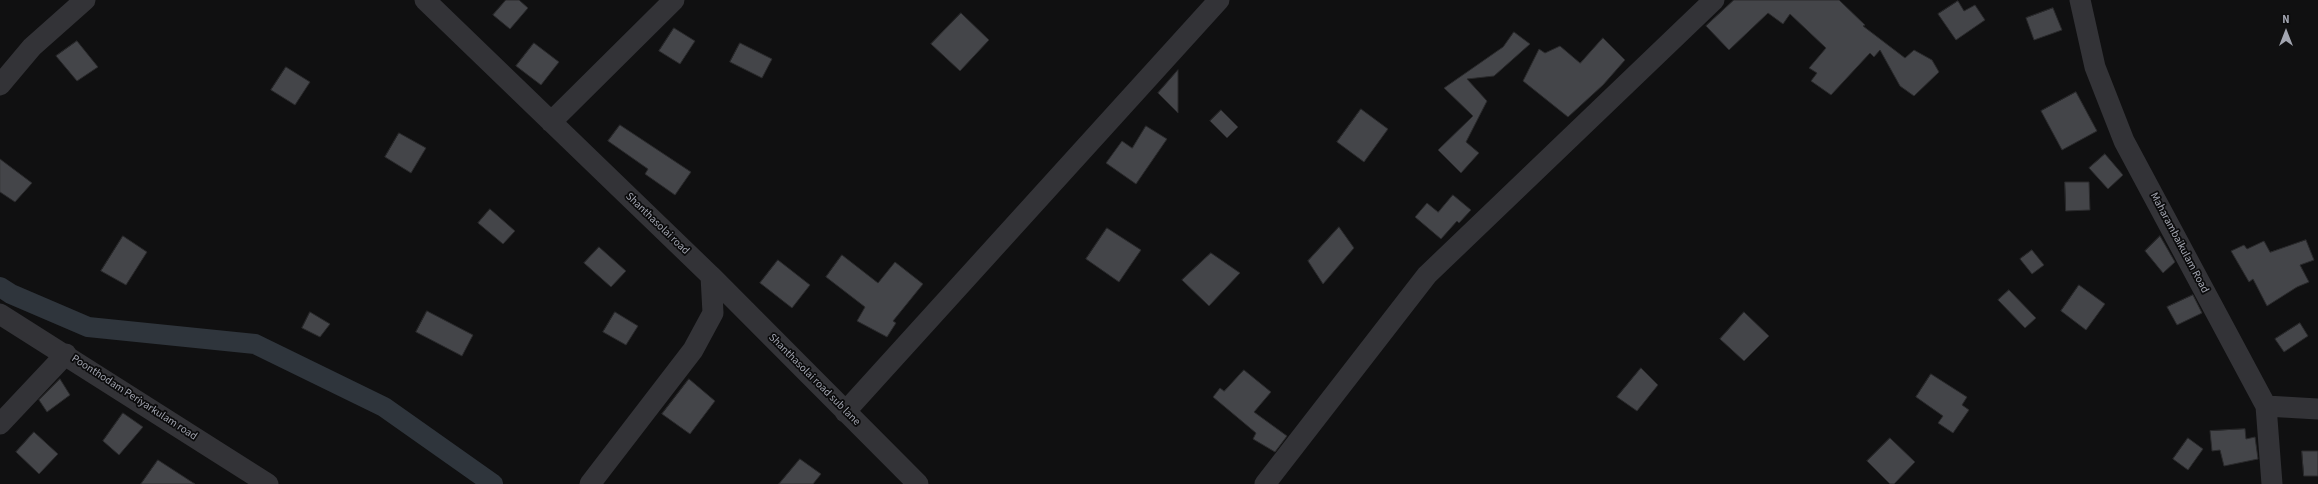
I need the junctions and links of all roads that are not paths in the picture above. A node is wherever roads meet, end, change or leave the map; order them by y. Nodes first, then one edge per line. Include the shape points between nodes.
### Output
1 (85, 0) edge
2 (425, 0) edge
3 (674, 0) edge
4 (1219, 0) edge
5 (1714, 0) edge
6 (2080, 0) edge
7 (0, 86) edge
8 (551, 122) junction
9 (711, 276) junction
10 (0, 314) edge
11 (66, 354) junction
12 (2266, 406) junction
13 (2318, 409) edge
14 (845, 412) junction
15 (0, 424) edge
16 (268, 484) edge
17 (590, 484) edge
18 (918, 484) edge
19 (1265, 484) edge
20 (2272, 484) edge

1 - 7 street via 32,48
2 - 8 street, Shanthasolai road
3 - 8 street
4 - 14 street
5 - 19 street via 1427,275
6 - 12 street, Maharambaikulam Road via 2095,67 2124,141
8 - 9 street, Shanthasolai road
9 - 14 street, Shanthasolai road sub lane
9 - 17 street via 713,313 693,350
10 - 11 street, Poonthodam Periyarkulam road
11 - 15 street
11 - 16 street, Poonthodam Periyarkulam road
12 - 13 street
12 - 20 street, Maharambaikulam Road
14 - 18 street, Shanthasolai road sub lane

